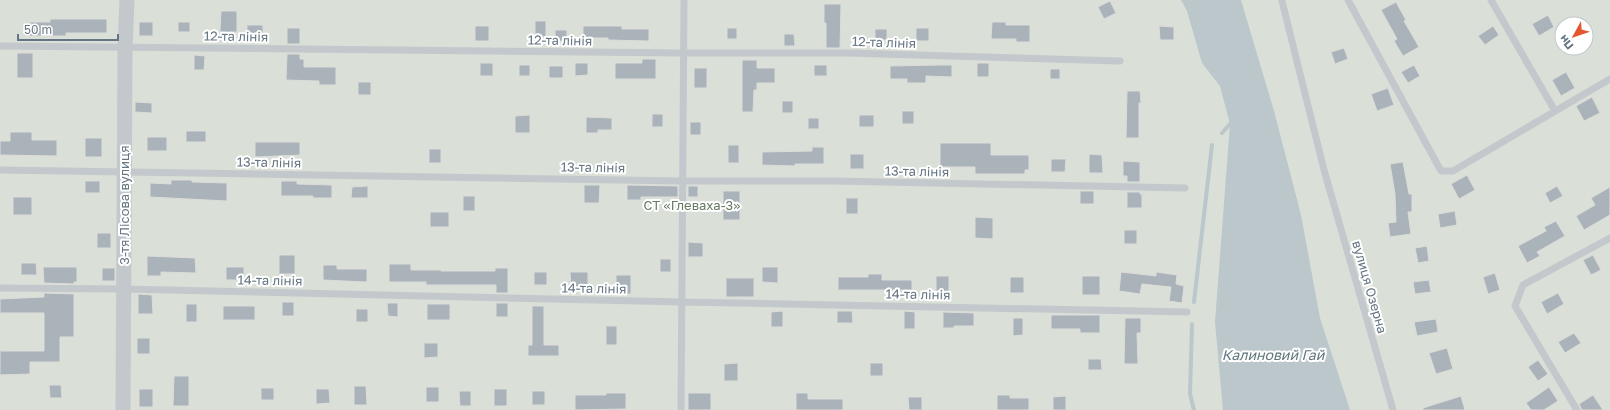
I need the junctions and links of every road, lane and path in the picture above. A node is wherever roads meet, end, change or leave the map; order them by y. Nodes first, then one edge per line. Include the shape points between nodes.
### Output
1 (127, 0) edge
2 (684, 0) edge
3 (1282, 0) edge
4 (1348, 0) edge
5 (1491, 0) edge
6 (0, 46) edge
7 (125, 47) junction
8 (684, 53) junction
9 (1120, 61) dead end
10 (1610, 79) edge
11 (1556, 111) junction
12 (0, 170) edge
13 (125, 171) junction
14 (683, 181) junction
15 (1185, 188) dead end
16 (1610, 238) edge
17 (0, 288) edge
18 (124, 289) junction
19 (682, 302) junction
20 (1187, 312) dead end
21 (123, 410) edge
22 (681, 410) edge
23 (1393, 410) edge
24 (1577, 410) edge

1 - 7 street, 3-тя Лісова вулиця
2 - 8 lane
3 - 23 lane, вулиця Озерна via 1324,170
4 - 11 lane via 1441,171 1453,171
5 - 11 lane
6 - 7 lane, 12-та лінія
7 - 8 lane, 12-та лінія
7 - 13 street, 3-тя Лісова вулиця
8 - 9 lane, 12-та лінія via 848,53
8 - 14 lane
10 - 11 lane
12 - 13 lane, 13-та лінія
13 - 14 lane, 13-та лінія
13 - 18 street, 3-тя Лісова вулиця
14 - 15 lane, 13-та лінія via 835,181
14 - 19 lane
16 - 24 lane via 1523,285 1515,306
17 - 18 lane, 14-та лінія
18 - 19 lane, 14-та лінія
18 - 21 street, 3-тя Лісова вулиця
19 - 20 lane, 14-та лінія
19 - 22 lane

